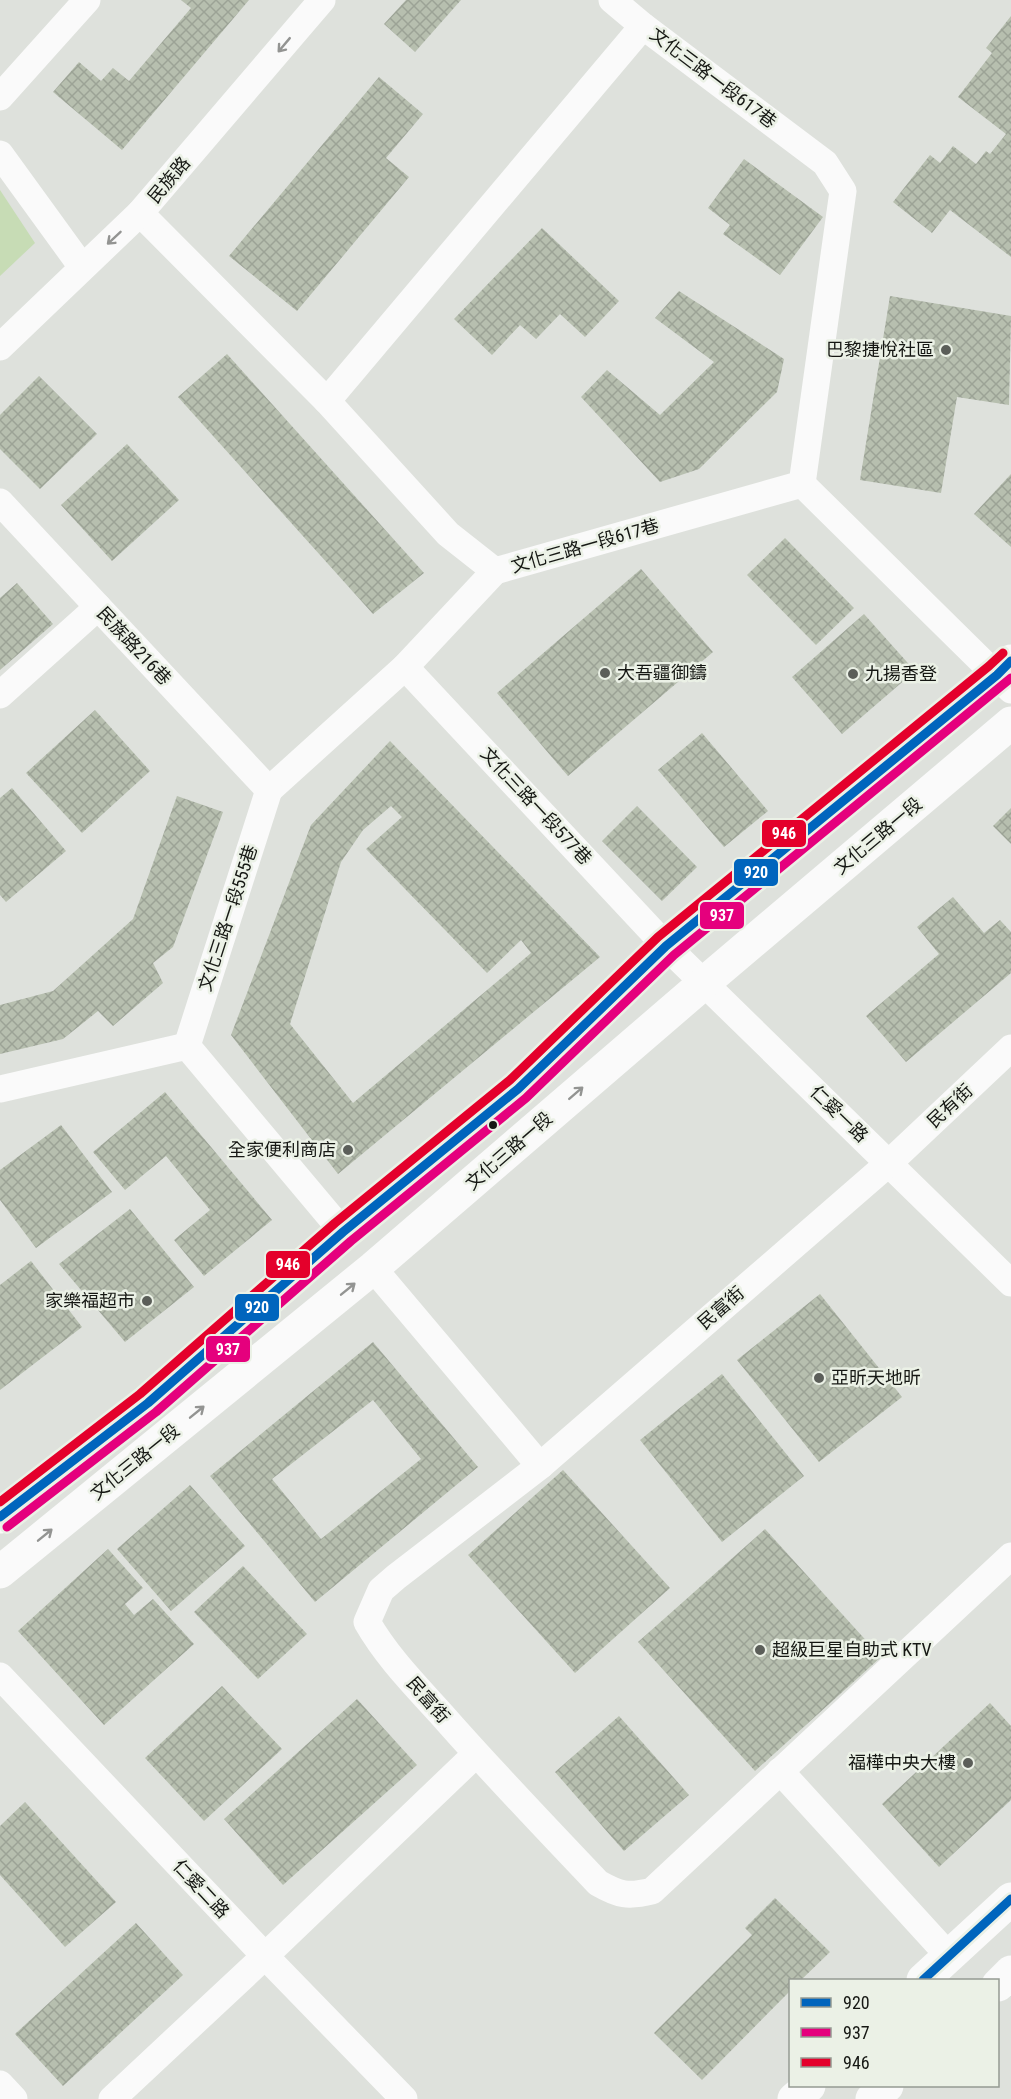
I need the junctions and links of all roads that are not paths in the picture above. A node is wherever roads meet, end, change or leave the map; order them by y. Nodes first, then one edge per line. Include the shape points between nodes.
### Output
1 (87, 0) edge
2 (322, 0) edge
3 (612, 0) edge
4 (642, 26) junction
5 (0, 97) edge
6 (0, 154) edge
7 (140, 213) junction
8 (82, 267) junction
9 (0, 347) edge
10 (327, 401) junction
11 (802, 484) junction
12 (0, 502) edge
13 (495, 571) junction
14 (98, 608) junction
15 (405, 667) junction
16 (1006, 675) edge
17 (0, 695) edge
18 (1011, 723) edge
19 (269, 790) junction
20 (666, 946) junction
21 (704, 983) junction
22 (187, 1046) junction
23 (1011, 1048) edge
24 (0, 1089) edge
25 (889, 1163) junction
26 (343, 1232) junction
27 (373, 1268) junction
28 (1011, 1283) edge
29 (540, 1466) junction
30 (0, 1517) edge
31 (1011, 1556) edge
32 (0, 1572) edge
33 (0, 1676) edge
34 (476, 1754) junction
35 (780, 1771) junction
36 (1011, 1899) edge
37 (265, 1956) junction
38 (949, 1956) junction
39 (1011, 1972) edge
40 (923, 1979) edge
41 (999, 1984) edge
42 (0, 2084) edge
43 (807, 2087) edge
44 (885, 2087) edge
45 (15, 2099) edge
46 (112, 2099) edge
47 (404, 2099) edge
48 (794, 2099) edge
49 (872, 2099) edge

1 - 5 street
2 -> 7 street, 民族路
3 - 4 street
4 - 10 street, 文化三路一段617巷
4 - 11 street, 文化三路一段617巷 via 825,163 843,191
6 - 8 street
7 -> 8 street, 民族路
7 - 10 street, 文化三路一段617巷
8 - 9 street, 民族路
10 - 13 street, 文化三路一段617巷 via 448,534
11 - 13 street, 文化三路一段617巷
11 - 16 street
12 - 14 street, 民族路216巷
13 - 15 street
14 - 17 street
14 - 19 street, 民族路216巷
15 - 19 street
15 - 20 street, 文化三路一段577巷
16 - 20 street
18 - 21 street, 文化三路一段
19 - 22 street, 文化三路一段555巷
20 - 21 street, 仁愛一路
20 - 26 street via 519,1089
21 - 25 street, 仁愛一路
27 -> 21 street, 文化三路一段
22 - 24 street
22 - 26 street
23 - 25 street, 民有街
25 - 28 street, 仁愛一路
25 - 29 street, 民富街
26 - 30 street via 148,1403
27 - 29 street
32 -> 27 street, 文化三路一段
29 - 34 street, 民富街 via 381,1590 367,1622 396,1663
31 - 35 street, 民富街
33 - 37 street, 仁愛二路
34 - 35 street, 民富街 via 598,1883 633,1896 652,1891
34 - 37 street
35 - 38 street
36 - 38 street
37 - 46 street
37 - 47 street, 仁愛二路
38 - 40 street
39 - 41 street
42 - 45 street
43 - 48 street
44 - 49 street

